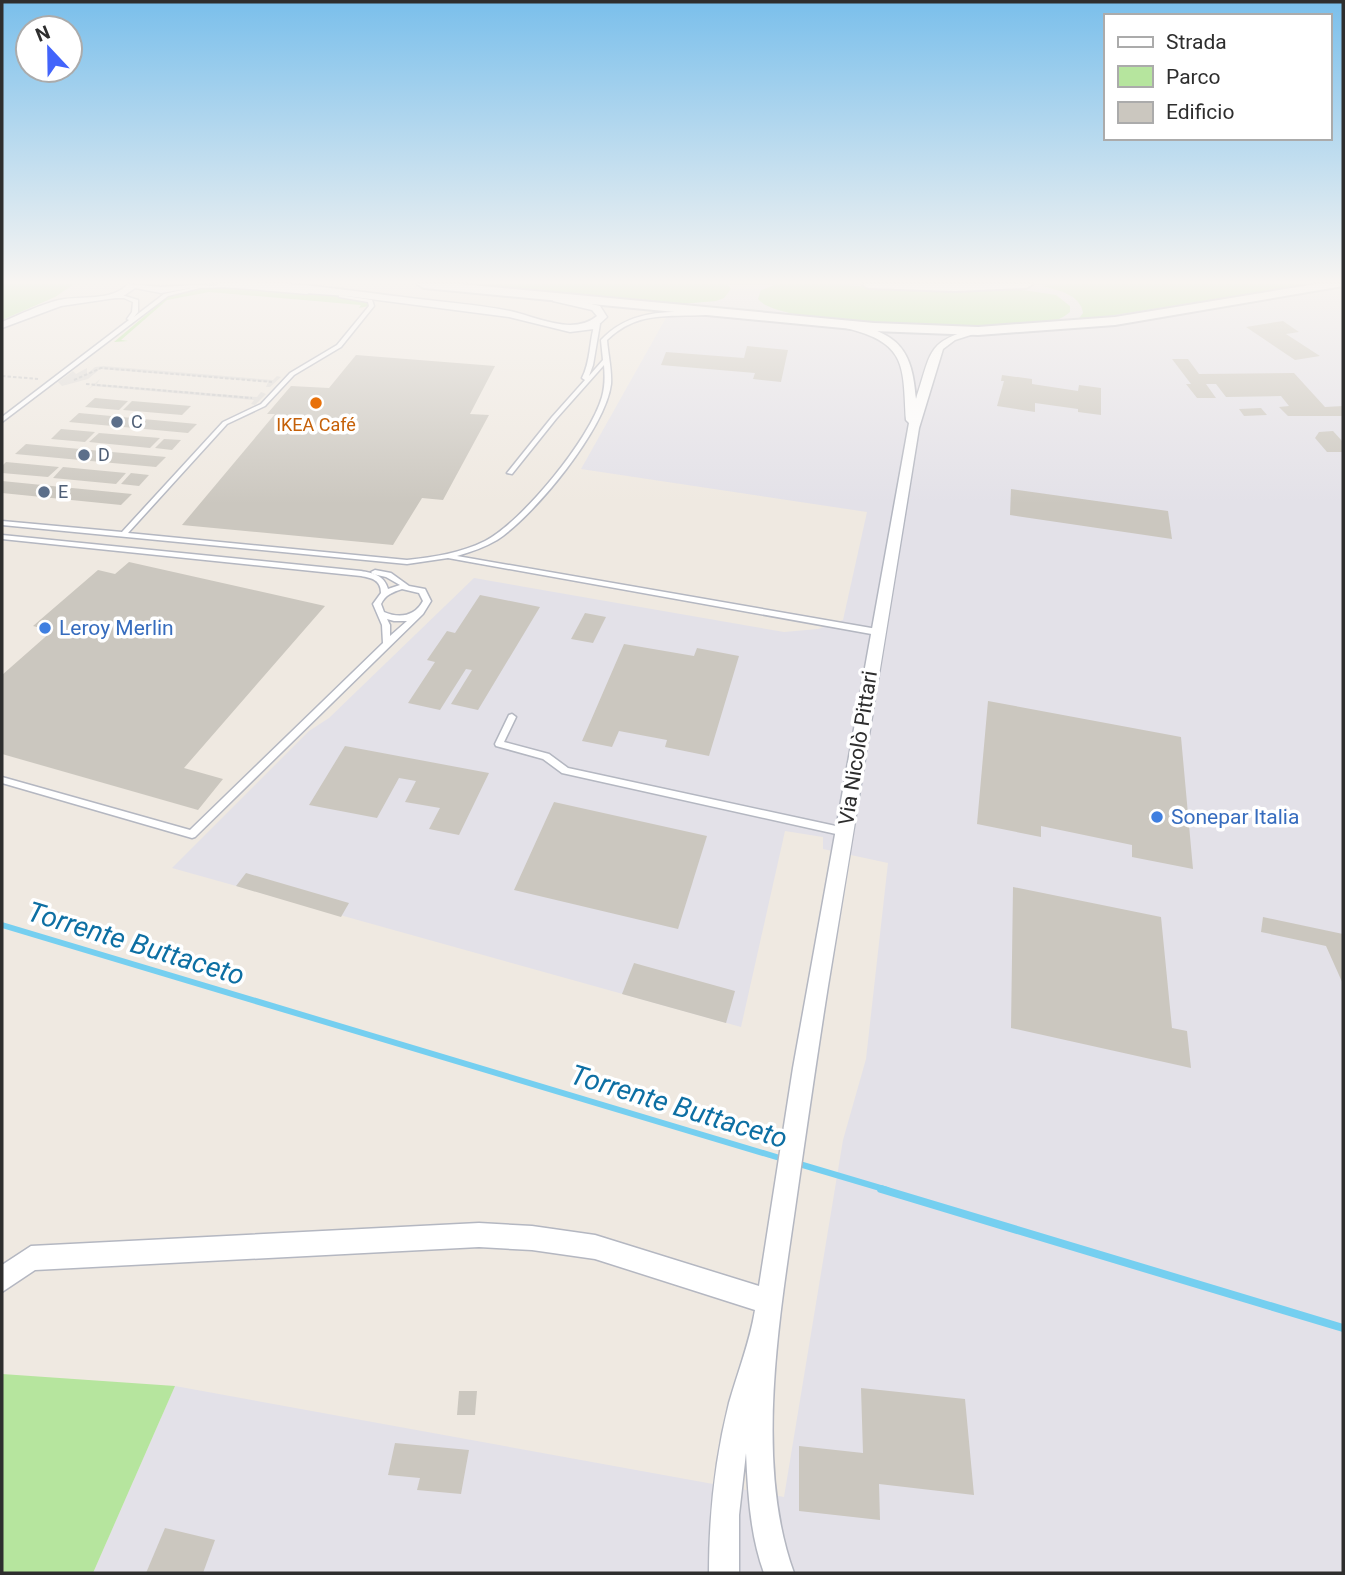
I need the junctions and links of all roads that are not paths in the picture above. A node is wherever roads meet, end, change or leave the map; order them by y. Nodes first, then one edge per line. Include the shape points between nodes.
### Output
1 (84, 358) edge
2 (320, 358) edge
3 (592, 358) edge
4 (605, 358) edge
5 (902, 358) edge
6 (935, 358) edge
7 (605, 361) junction
8 (577, 391) junction
9 (2, 419) edge
10 (913, 428) junction
11 (510, 473) dead end
12 (2, 523) edge
13 (123, 535) junction
14 (2, 537) edge
15 (485, 543) junction
16 (448, 556) junction
17 (489, 563) junction
18 (355, 573) junction
19 (408, 587) junction
20 (384, 594) junction
21 (420, 612) junction
22 (381, 614) junction
23 (877, 632) junction
24 (387, 644) junction
25 (512, 717) dead end
26 (2, 780) edge
27 (845, 832) junction
28 (2, 1280) edge
29 (769, 1302) junction
30 (764, 1334) junction
31 (724, 1573) edge
32 (779, 1573) edge

1 - 9 lane
2 - 13 lane via 292,374 263,405 225,423
3 - 8 lane
4 - 7 lane
5 - 10 street via 910,374
6 - 10 street
7 - 8 lane
7 - 15 lane via 608,384 603,401 568,459 542,496
8 - 11 lane
10 - 23 street, Via Nicolò Pittari
12 - 13 lane
13 - 16 lane via 407,562
14 - 18 lane
15 - 16 lane
15 - 17 lane via 483,552
16 - 17 lane
17 - 23 lane
18 - 19 lane via 383,573
18 - 20 lane via 382,579
19 - 20 lane
19 - 21 lane via 426,596
20 - 22 lane via 377,604
21 - 22 lane via 404,619
21 - 24 lane
22 - 24 lane
23 - 27 street, Via Nicolò Pittari
24 - 26 lane via 192,834
25 - 27 lane via 499,744 546,756 565,771
27 - 29 street, Via Nicolò Pittari
28 - 29 street via 31,1258 479,1235 595,1247
29 - 30 street, Via Nicolò Pittari
30 - 31 street via 742,1398 725,1508
30 - 32 street via 761,1463 772,1555

